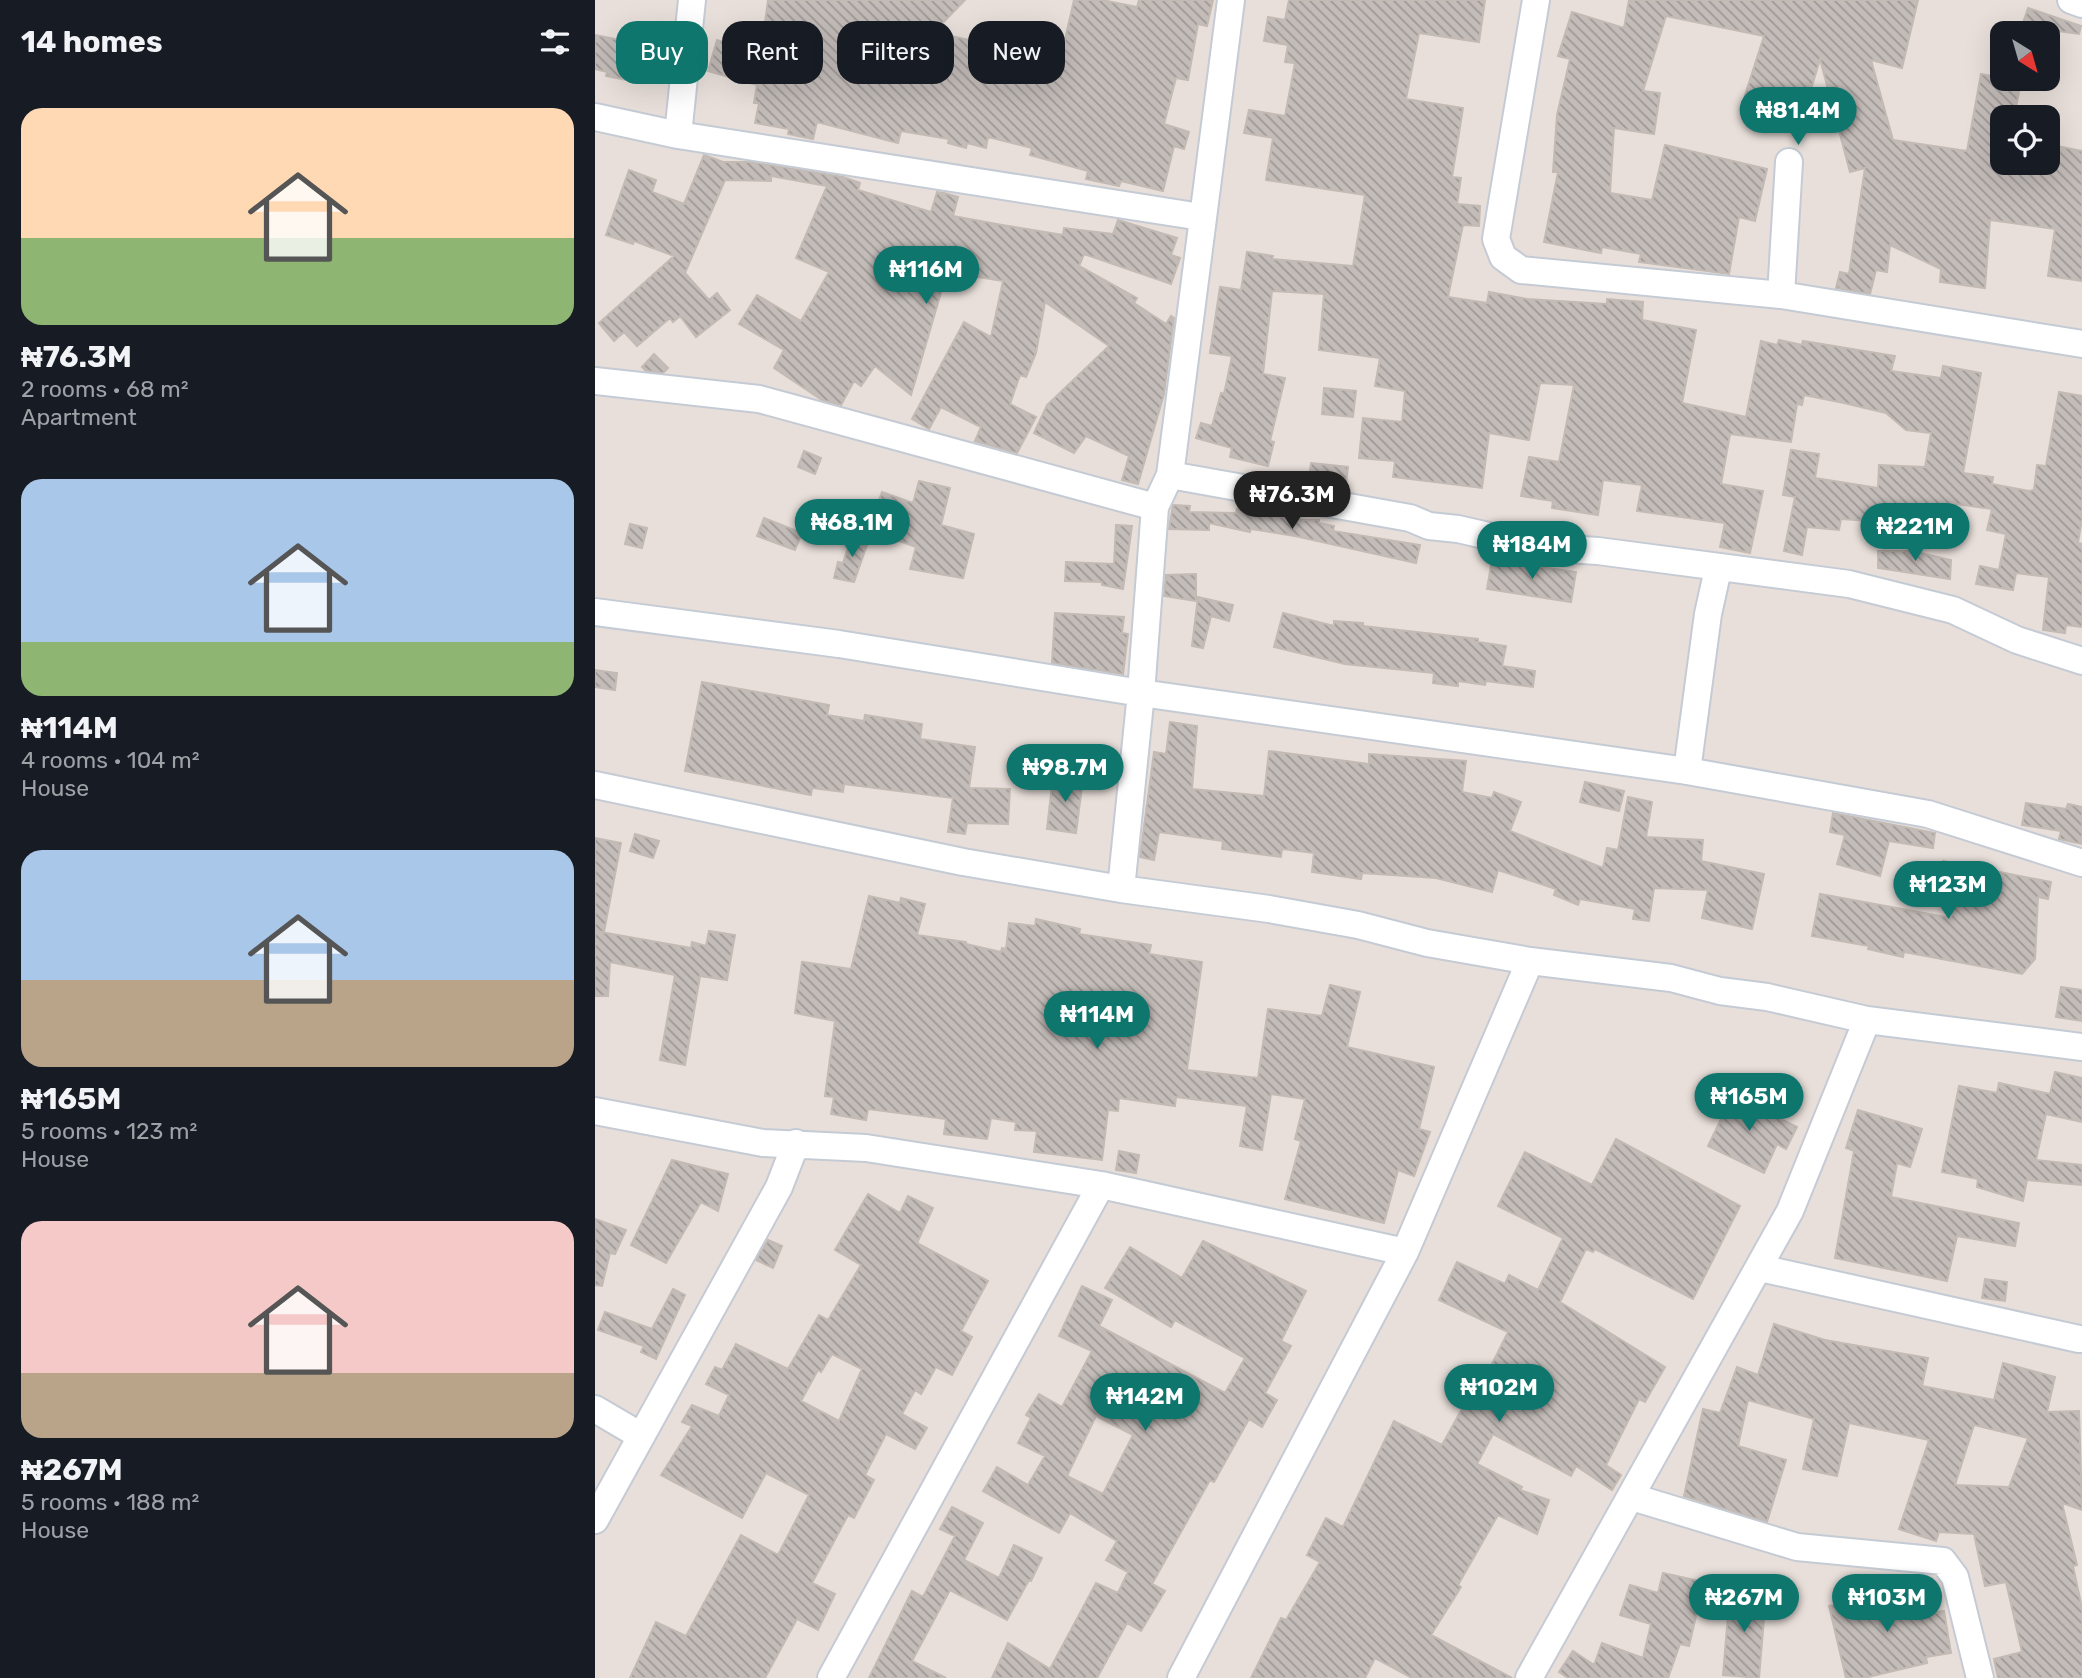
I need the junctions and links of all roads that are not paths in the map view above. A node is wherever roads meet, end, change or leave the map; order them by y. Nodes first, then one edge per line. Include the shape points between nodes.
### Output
1 (692, 0) edge
2 (1231, 0) edge
3 (1536, 0) edge
4 (2071, 0) edge
5 (2082, 4) edge
6 (595, 117) edge
7 (678, 135) junction
8 (1789, 162) dead end
9 (1201, 217) junction
10 (1781, 295) junction
11 (2082, 344) edge
12 (595, 381) edge
13 (1170, 475) junction
14 (1155, 507) junction
15 (1719, 569) junction
16 (595, 611) edge
17 (2082, 661) edge
18 (1141, 693) junction
19 (1687, 771) junction
20 (595, 785) edge
21 (2082, 863) edge
22 (1122, 889) junction
23 (1530, 961) junction
24 (1867, 1020) junction
25 (2082, 1046) edge
26 (595, 1111) edge
27 (796, 1143) junction
28 (1101, 1185) junction
29 (1405, 1252) junction
30 (1760, 1268) junction
31 (2079, 1339) dead end
32 (595, 1409) edge
33 (641, 1436) junction
34 (1632, 1497) junction
35 (595, 1520) edge
36 (831, 1678) edge
37 (1181, 1678) edge
38 (1529, 1678) edge
39 (1980, 1678) edge

1 - 7 street
2 - 9 street
3 - 10 street via 1496,239 1503,257 1521,270
4 - 5 street
6 - 7 street
7 - 9 street
8 - 10 street
9 - 13 street
10 - 11 street
12 - 14 street via 759,399
13 - 14 street
13 - 15 street via 1410,518 1429,526 1536,547
14 - 18 street
15 - 17 street via 1849,584 1954,610 2017,640
15 - 19 street via 1708,614
16 - 18 street via 839,644
18 - 19 street
18 - 22 street
19 - 21 street via 1927,814
20 - 22 street via 963,862
22 - 23 street via 1269,909
23 - 24 street via 1671,978
23 - 29 street
24 - 25 street
24 - 30 street via 1790,1211
26 - 27 street via 763,1143
27 - 28 street via 866,1148
27 - 33 street via 779,1187
28 - 29 street
28 - 36 street
29 - 37 street
30 - 31 street
30 - 34 street
32 - 33 street
33 - 35 street
34 - 38 street
34 - 39 street via 1797,1547 1943,1561 1955,1577

